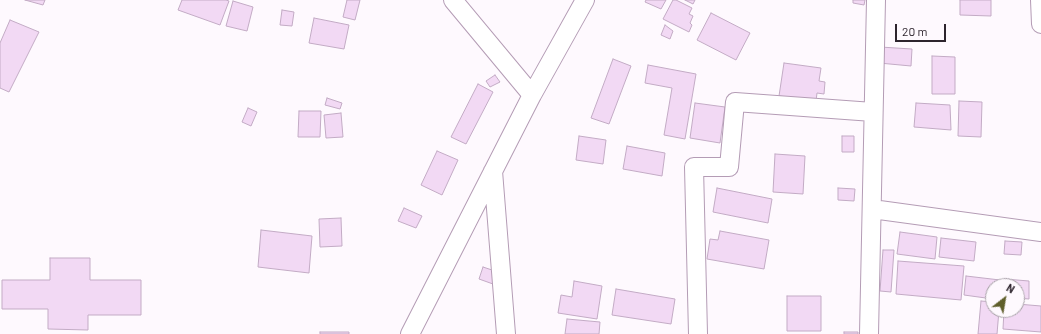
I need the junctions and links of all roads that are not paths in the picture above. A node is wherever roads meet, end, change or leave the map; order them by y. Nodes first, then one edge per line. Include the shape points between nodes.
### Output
1 (453, 0) edge
2 (585, 0) edge
3 (876, 0) edge
4 (1040, 0) edge
5 (1041, 24) edge
6 (532, 95) junction
7 (873, 112) junction
8 (493, 172) junction
9 (872, 209) junction
10 (1041, 232) edge
11 (410, 334) edge
12 (506, 334) edge
13 (698, 334) edge
14 (869, 334) edge

1 - 6 street
2 - 6 street
3 - 7 street
4 - 5 street
6 - 8 street
7 - 9 street
7 - 13 street via 735,102 728,167 694,167
8 - 11 street
8 - 12 street
9 - 10 street
9 - 14 street

